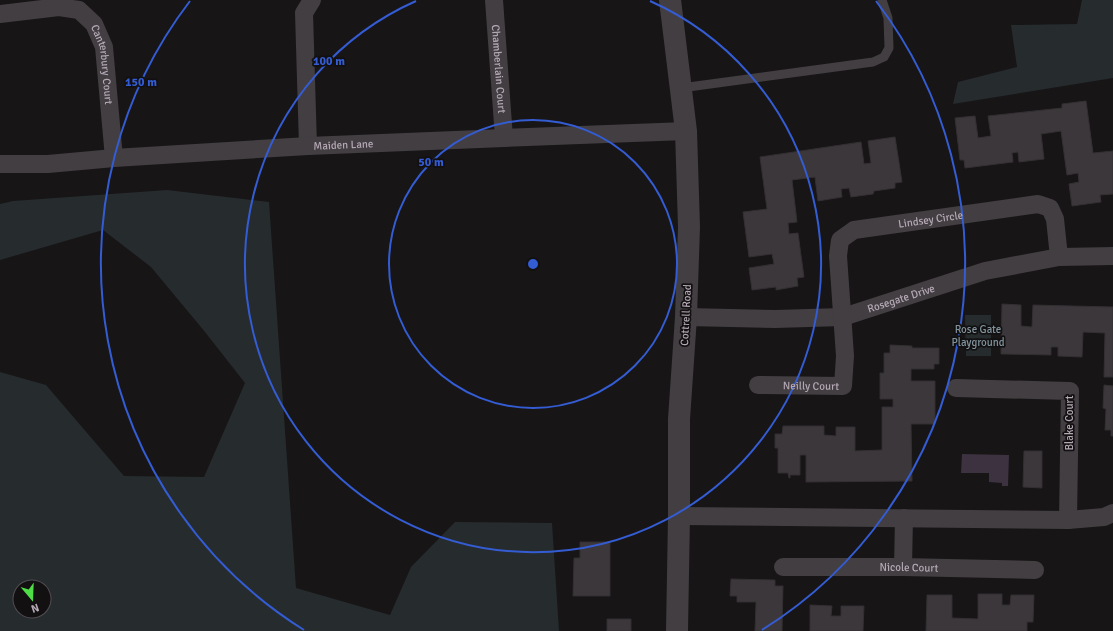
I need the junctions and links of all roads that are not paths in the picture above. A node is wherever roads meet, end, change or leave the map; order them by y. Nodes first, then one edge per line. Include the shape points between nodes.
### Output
1 (312, 0) edge
2 (494, 0) edge
3 (670, 0) edge
4 (882, 0) edge
5 (0, 14) edge
6 (681, 88) junction
7 (686, 131) junction
8 (504, 138) junction
9 (308, 146) junction
10 (114, 158) junction
11 (0, 164) edge
12 (1113, 256) edge
13 (1059, 257) junction
14 (686, 317) junction
15 (843, 317) junction
16 (758, 385) dead end
17 (956, 388) dead end
18 (1113, 513) edge
19 (679, 516) junction
20 (904, 518) junction
21 (1068, 520) junction
22 (784, 566) dead end
23 (903, 567) junction
24 (1035, 570) dead end
25 (677, 631) edge

1 - 9 street via 304,13
2 - 8 street, Chamberlain Court
3 - 6 street, Cottrell Road
4 - 6 lane via 888,18 889,48 884,57 873,62
5 - 10 street, Canterbury Court via 59,7 79,10 94,24 104,47
6 - 7 street, Cottrell Road
7 - 8 street, Maiden Lane
7 - 14 street, Cottrell Road via 689,227
8 - 9 street, Maiden Lane
9 - 10 street, Maiden Lane
10 - 11 street, Maiden Lane via 48,164
12 - 13 street, Rosegate Drive
13 - 15 street, Rosegate Drive via 985,270
13 - 15 street, Lindsey Circle via 1055,219 1050,208 1038,204 854,230 840,240 838,256
14 - 15 street, Rosegate Drive
14 - 19 street, Cottrell Road via 679,419
15 - 16 street, Neilly Court via 843,386
17 - 21 street, Blake Court via 1070,391
18 - 21 street via 1104,517
19 - 20 street
19 - 25 street, Cottrell Road
20 - 21 street
20 - 23 street
22 - 23 street, Nicole Court
23 - 24 street, Nicole Court

